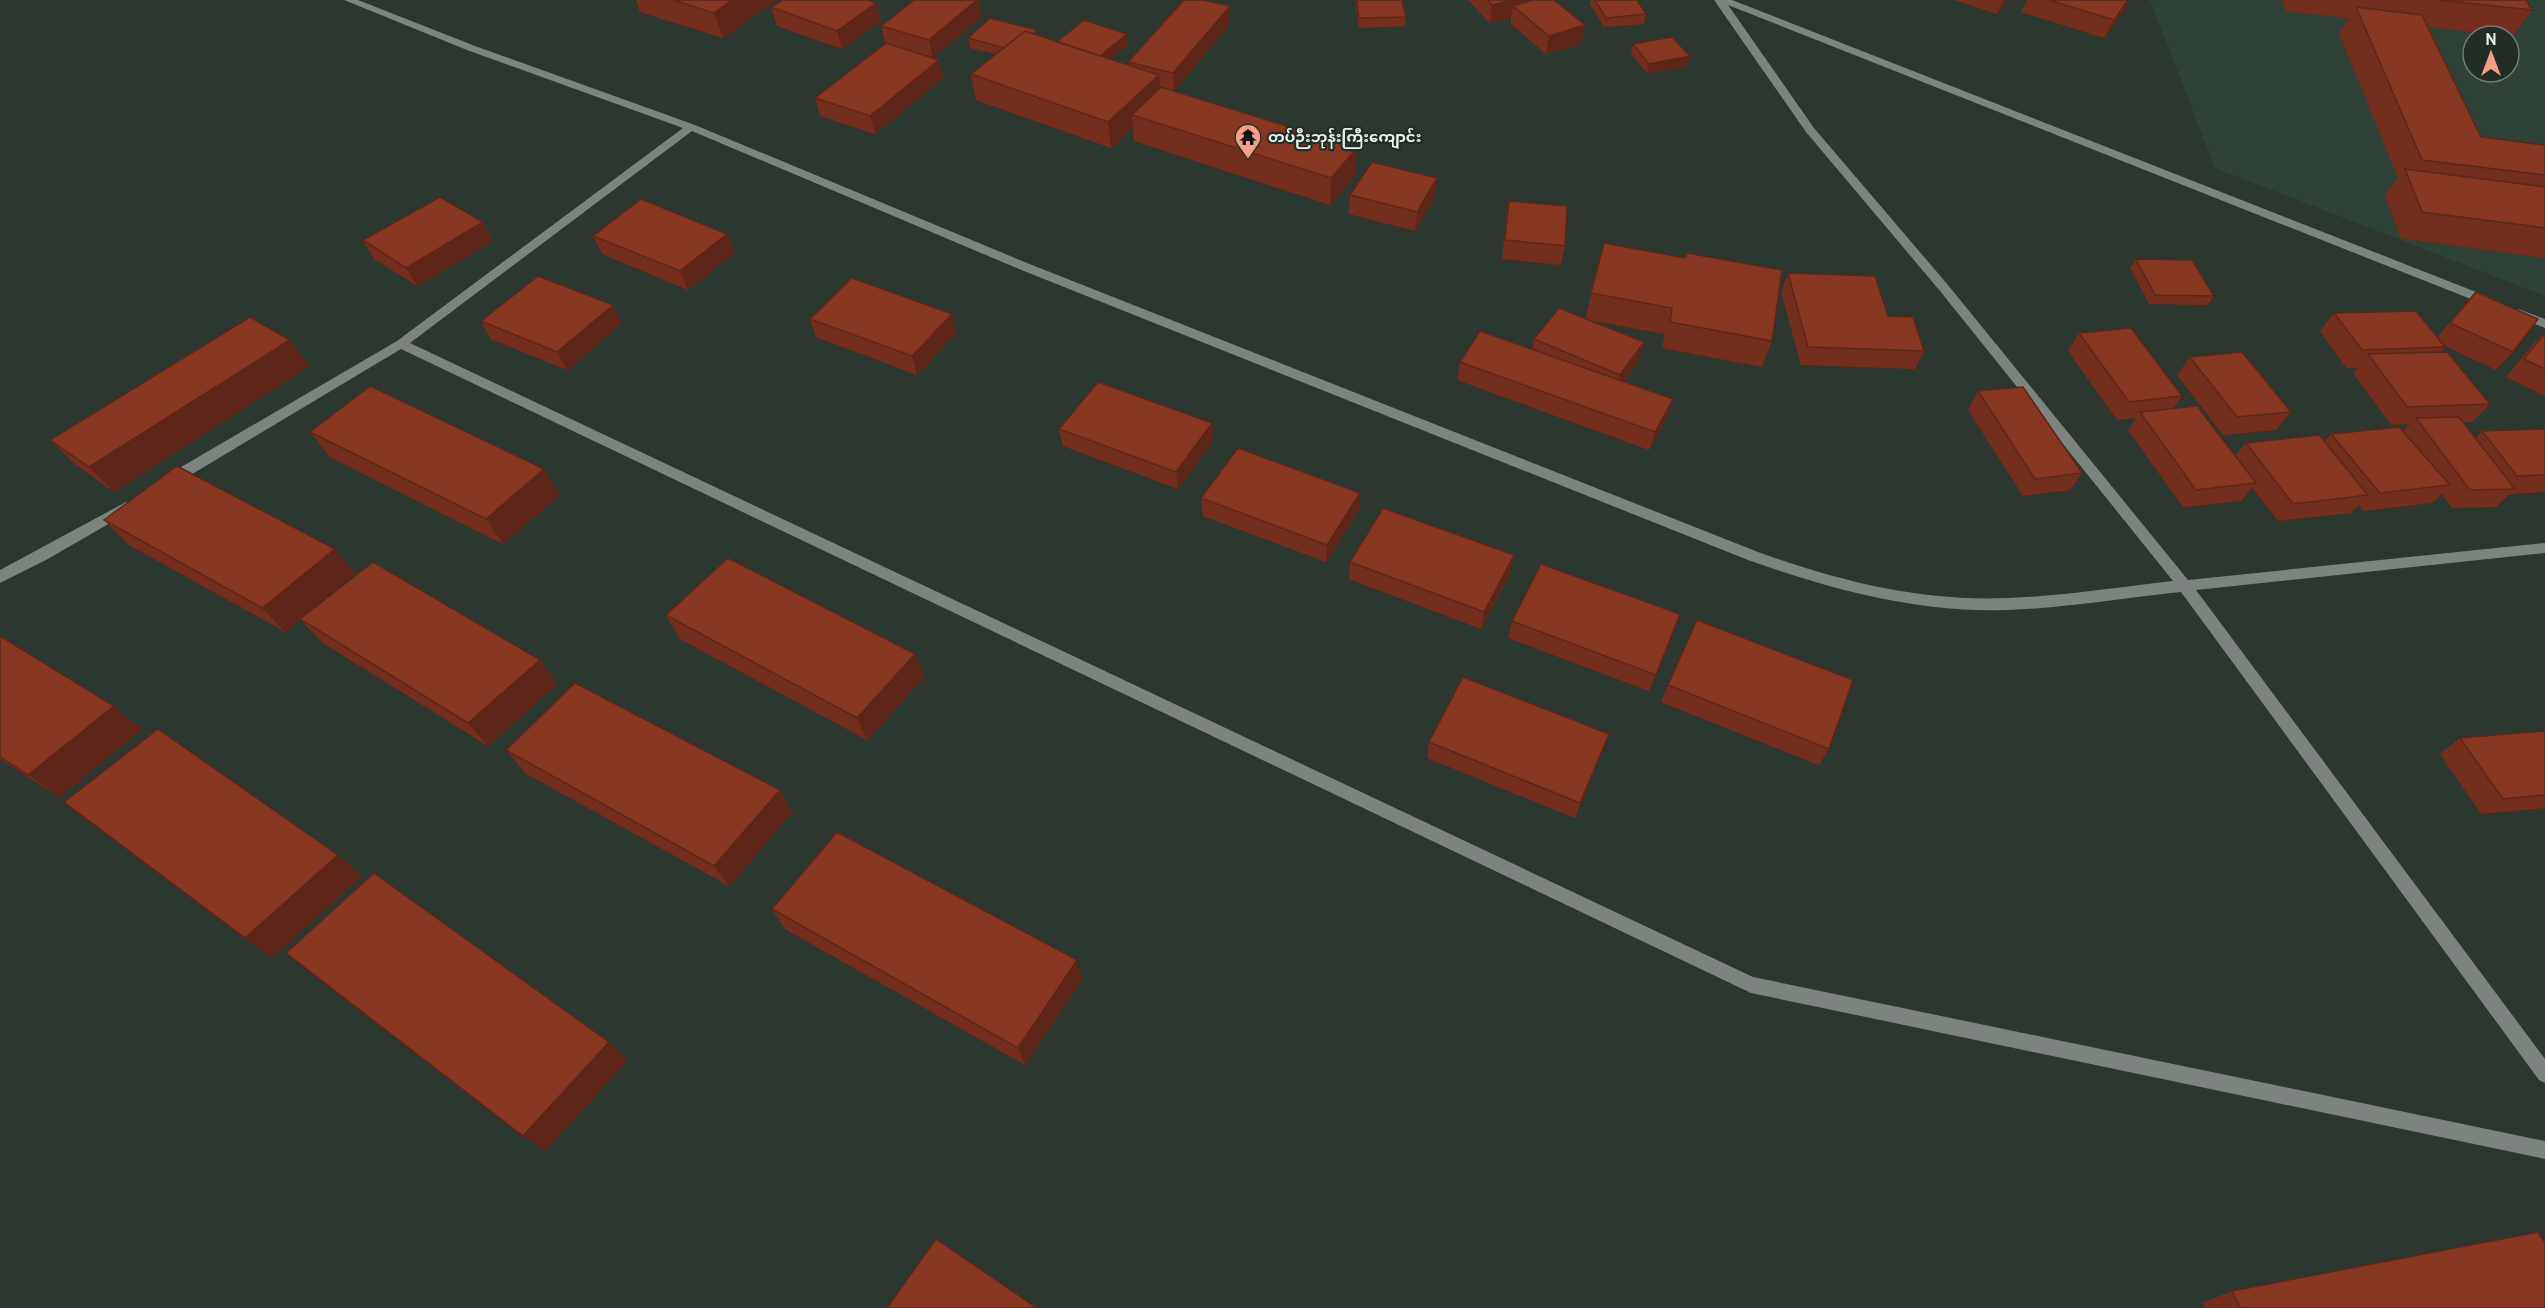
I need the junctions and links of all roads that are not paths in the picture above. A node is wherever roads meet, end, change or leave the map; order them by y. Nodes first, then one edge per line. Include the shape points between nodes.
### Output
1 (349, 0) edge
2 (1721, 0) edge
3 (690, 127) junction
4 (2545, 324) edge
5 (401, 344) junction
6 (2545, 548) edge
7 (0, 577) edge
8 (2184, 585) junction
9 (2545, 1074) edge
10 (2545, 1150) edge

1 - 3 street
2 - 4 street
2 - 8 street via 1810,130 1944,288
3 - 5 street
3 - 8 street via 1023,267 1797,572 1900,597 2008,604
5 - 7 street
5 - 10 street via 1751,985
6 - 8 street
8 - 9 street

